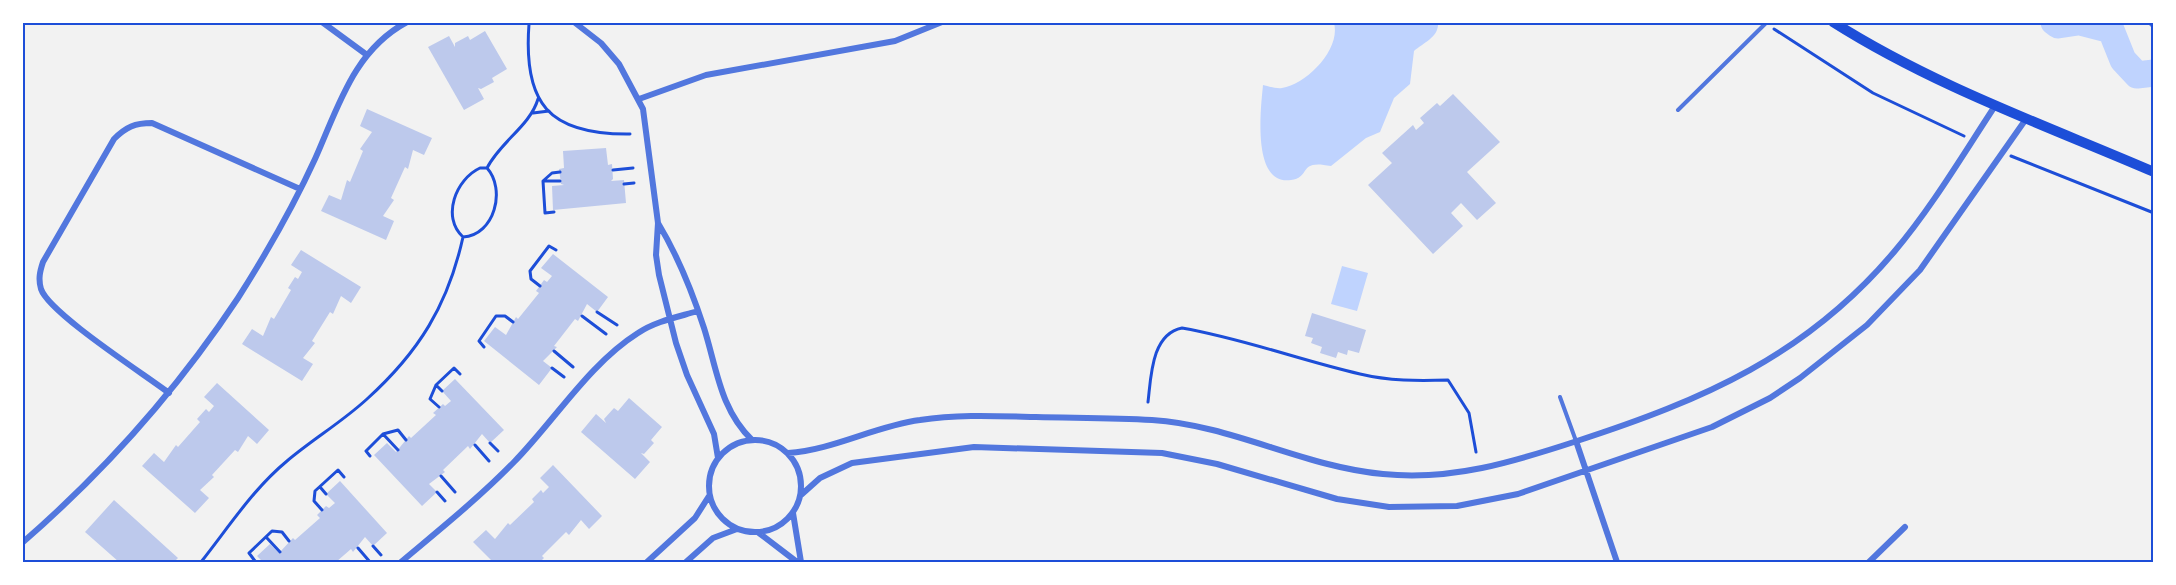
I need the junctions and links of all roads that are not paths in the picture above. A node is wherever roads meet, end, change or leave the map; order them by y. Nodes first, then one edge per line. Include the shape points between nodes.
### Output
1 (322, 22) edge
2 (407, 22) edge
3 (574, 22) edge
4 (942, 22) edge
5 (1833, 22) edge
6 (2149, 22) edge
7 (1766, 23) edge
8 (2154, 27) edge
9 (367, 55) junction
10 (639, 99) junction
11 (1995, 106) junction
12 (1678, 110) dead end
13 (2026, 119) junction
14 (2154, 172) edge
15 (300, 189) junction
16 (658, 223) junction
17 (698, 311) junction
18 (669, 319) junction
19 (169, 393) junction
20 (1560, 397) dead end
21 (752, 440) junction
22 (1576, 441) junction
23 (788, 453) junction
24 (718, 458) junction
25 (1586, 472) junction
26 (801, 495) junction
27 (710, 496) junction
28 (793, 513) junction
29 (1905, 527) dead end
30 (737, 529) junction
31 (759, 532) junction
32 (22, 543) edge
33 (401, 562) edge
34 (647, 562) edge
35 (686, 562) edge
36 (799, 562) edge
37 (1617, 562) edge
38 (1869, 562) edge

1 - 9 street
2 - 9 street
3 - 10 street via 620,64
4 - 10 street via 895,40 706,75
5 - 11 main road via 1888,56
6 - 8 lane
7 - 12 lane
9 - 15 street via 342,94
10 - 16 street via 648,130
11 - 13 main road
11 - 22 street via 1892,254 1853,294 1795,343 1739,378 1682,405
13 - 14 main road
13 - 25 street via 1920,270 1836,352 1770,398 1712,427
15 - 19 street via 237,300
15 - 19 street via 152,123 137,123 114,140 43,262 39,275 41,289 57,309
16 - 17 street via 673,248
16 - 18 street via 656,255
17 - 18 street
17 - 21 street via 727,405 735,423
18 - 24 street via 687,375 714,434
18 - 33 street via 624,344 511,465
19 - 32 street via 80,492
20 - 22 lane
21 - 23 street via 771,442
21 - 24 street via 733,445
22 - 23 street via 1466,472 1395,475 1330,465 1185,424 1116,418 985,416 896,424 811,450
22 - 25 street
23 - 26 street via 798,468
24 - 27 street via 710,476
25 - 26 street via 1487,501 1424,508 1389,507 1337,499 1216,464 1162,453 974,447 852,463 820,478
25 - 37 street
26 - 28 street
27 - 30 street via 719,516
27 - 34 street via 695,518
28 - 31 street via 779,526
28 - 36 street
29 - 38 street
30 - 31 street
30 - 35 street via 713,538
31 - 36 street

